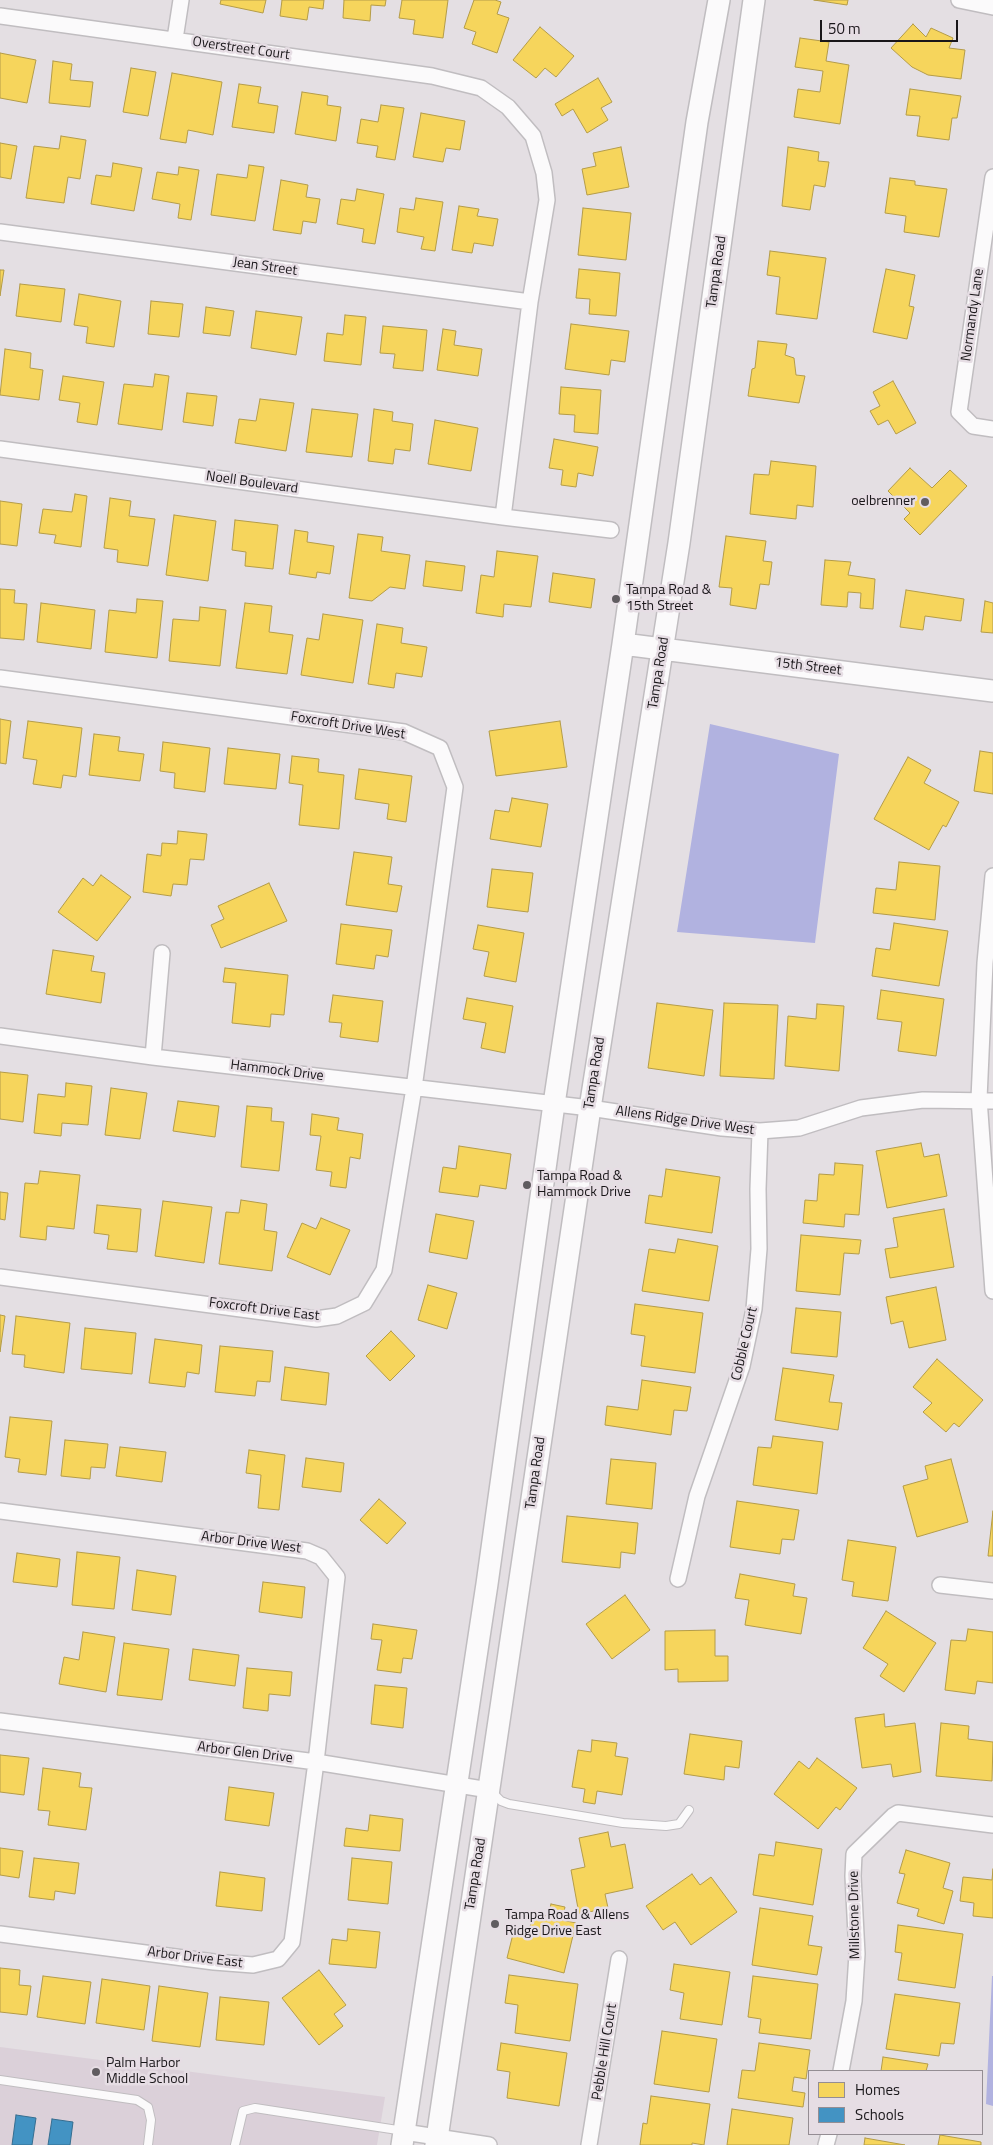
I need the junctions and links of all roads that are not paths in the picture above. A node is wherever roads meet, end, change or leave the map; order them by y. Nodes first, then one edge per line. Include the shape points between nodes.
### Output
1 (180, 0) edge
2 (719, 0) edge
3 (754, 0) edge
4 (959, 0) edge
5 (993, 6) edge
6 (0, 16) edge
7 (175, 39) junction
8 (993, 177) edge
9 (0, 232) edge
10 (530, 302) junction
11 (993, 429) edge
12 (0, 449) edge
13 (504, 517) junction
14 (611, 530) dead end
15 (623, 644) junction
16 (663, 649) junction
17 (0, 678) edge
18 (993, 691) edge
19 (993, 876) edge
20 (162, 952) dead end
21 (0, 1036) edge
22 (153, 1057) junction
23 (414, 1088) junction
24 (986, 1100) edge
25 (554, 1104) junction
26 (590, 1108) junction
27 (760, 1131) junction
28 (0, 1277) edge
29 (993, 1291) edge
30 (0, 1511) edge
31 (678, 1579) dead end
32 (940, 1585) dead end
33 (993, 1591) edge
34 (0, 1721) edge
35 (316, 1762) junction
36 (456, 1784) junction
37 (489, 1790) junction
38 (690, 1810) dead end
39 (993, 1825) edge
40 (0, 1934) edge
41 (619, 1959) dead end
42 (842, 2070) edge
43 (0, 2080) edge
44 (403, 2138) edge
45 (436, 2141) edge
46 (148, 2145) edge
47 (235, 2145) edge
48 (489, 2145) edge
49 (590, 2145) edge

1 - 7 street
2 - 15 main road via 696,132
3 - 16 main road, Tampa Road
4 - 5 street
6 - 7 street, Overstreet Court
7 - 10 street, Overstreet Court via 432,76 481,88 508,107 533,136 548,200
8 - 11 street, Normandy Lane via 958,412 973,426
9 - 10 street, Jean Street
10 - 13 street
12 - 13 street, Noell Boulevard
13 - 14 street, Noell Boulevard
15 - 16 main road, 15th Street
15 - 25 main road
16 - 18 main road, 15th Street
16 - 26 main road, Tampa Road
17 - 23 street, Foxcroft Drive West via 404,732 440,748 455,787
19 - 24 street via 985,963
20 - 22 street
21 - 22 street, Hammock Drive
22 - 23 street, Hammock Drive
23 - 25 street, Hammock Drive
23 - 28 street, Foxcroft Drive East via 384,1270 364,1303 336,1316 316,1319
24 - 27 street, Allens Ridge Drive West via 923,1100 861,1108 799,1128
24 - 29 street
25 - 26 street, Allens Ridge Drive West
25 - 36 main road
26 - 27 street, Allens Ridge Drive West
26 - 37 main road, Tampa Road
27 - 31 street, Cobble Court via 759,1249 754,1309 742,1366 697,1496
30 - 35 street, Arbor Drive West via 307,1550 320,1557 337,1577
32 - 33 street
34 - 35 street, Arbor Glen Drive
35 - 36 street, Arbor Glen Drive
35 - 40 street, Arbor Drive East via 292,1942 278,1959 253,1965
36 - 37 street, Arbor Glen Drive
36 - 44 main road
37 - 38 lane via 509,1804 623,1823 679,1824
37 - 45 main road, Tampa Road
39 - 42 street, Millstone Drive via 898,1813 854,1854 857,1954 854,2002
41 - 49 street, Pebble Hill Court
43 - 46 lane via 137,2100 148,2107 151,2120
44 - 45 street
44 - 47 lane via 255,2108 243,2111
45 - 48 street

